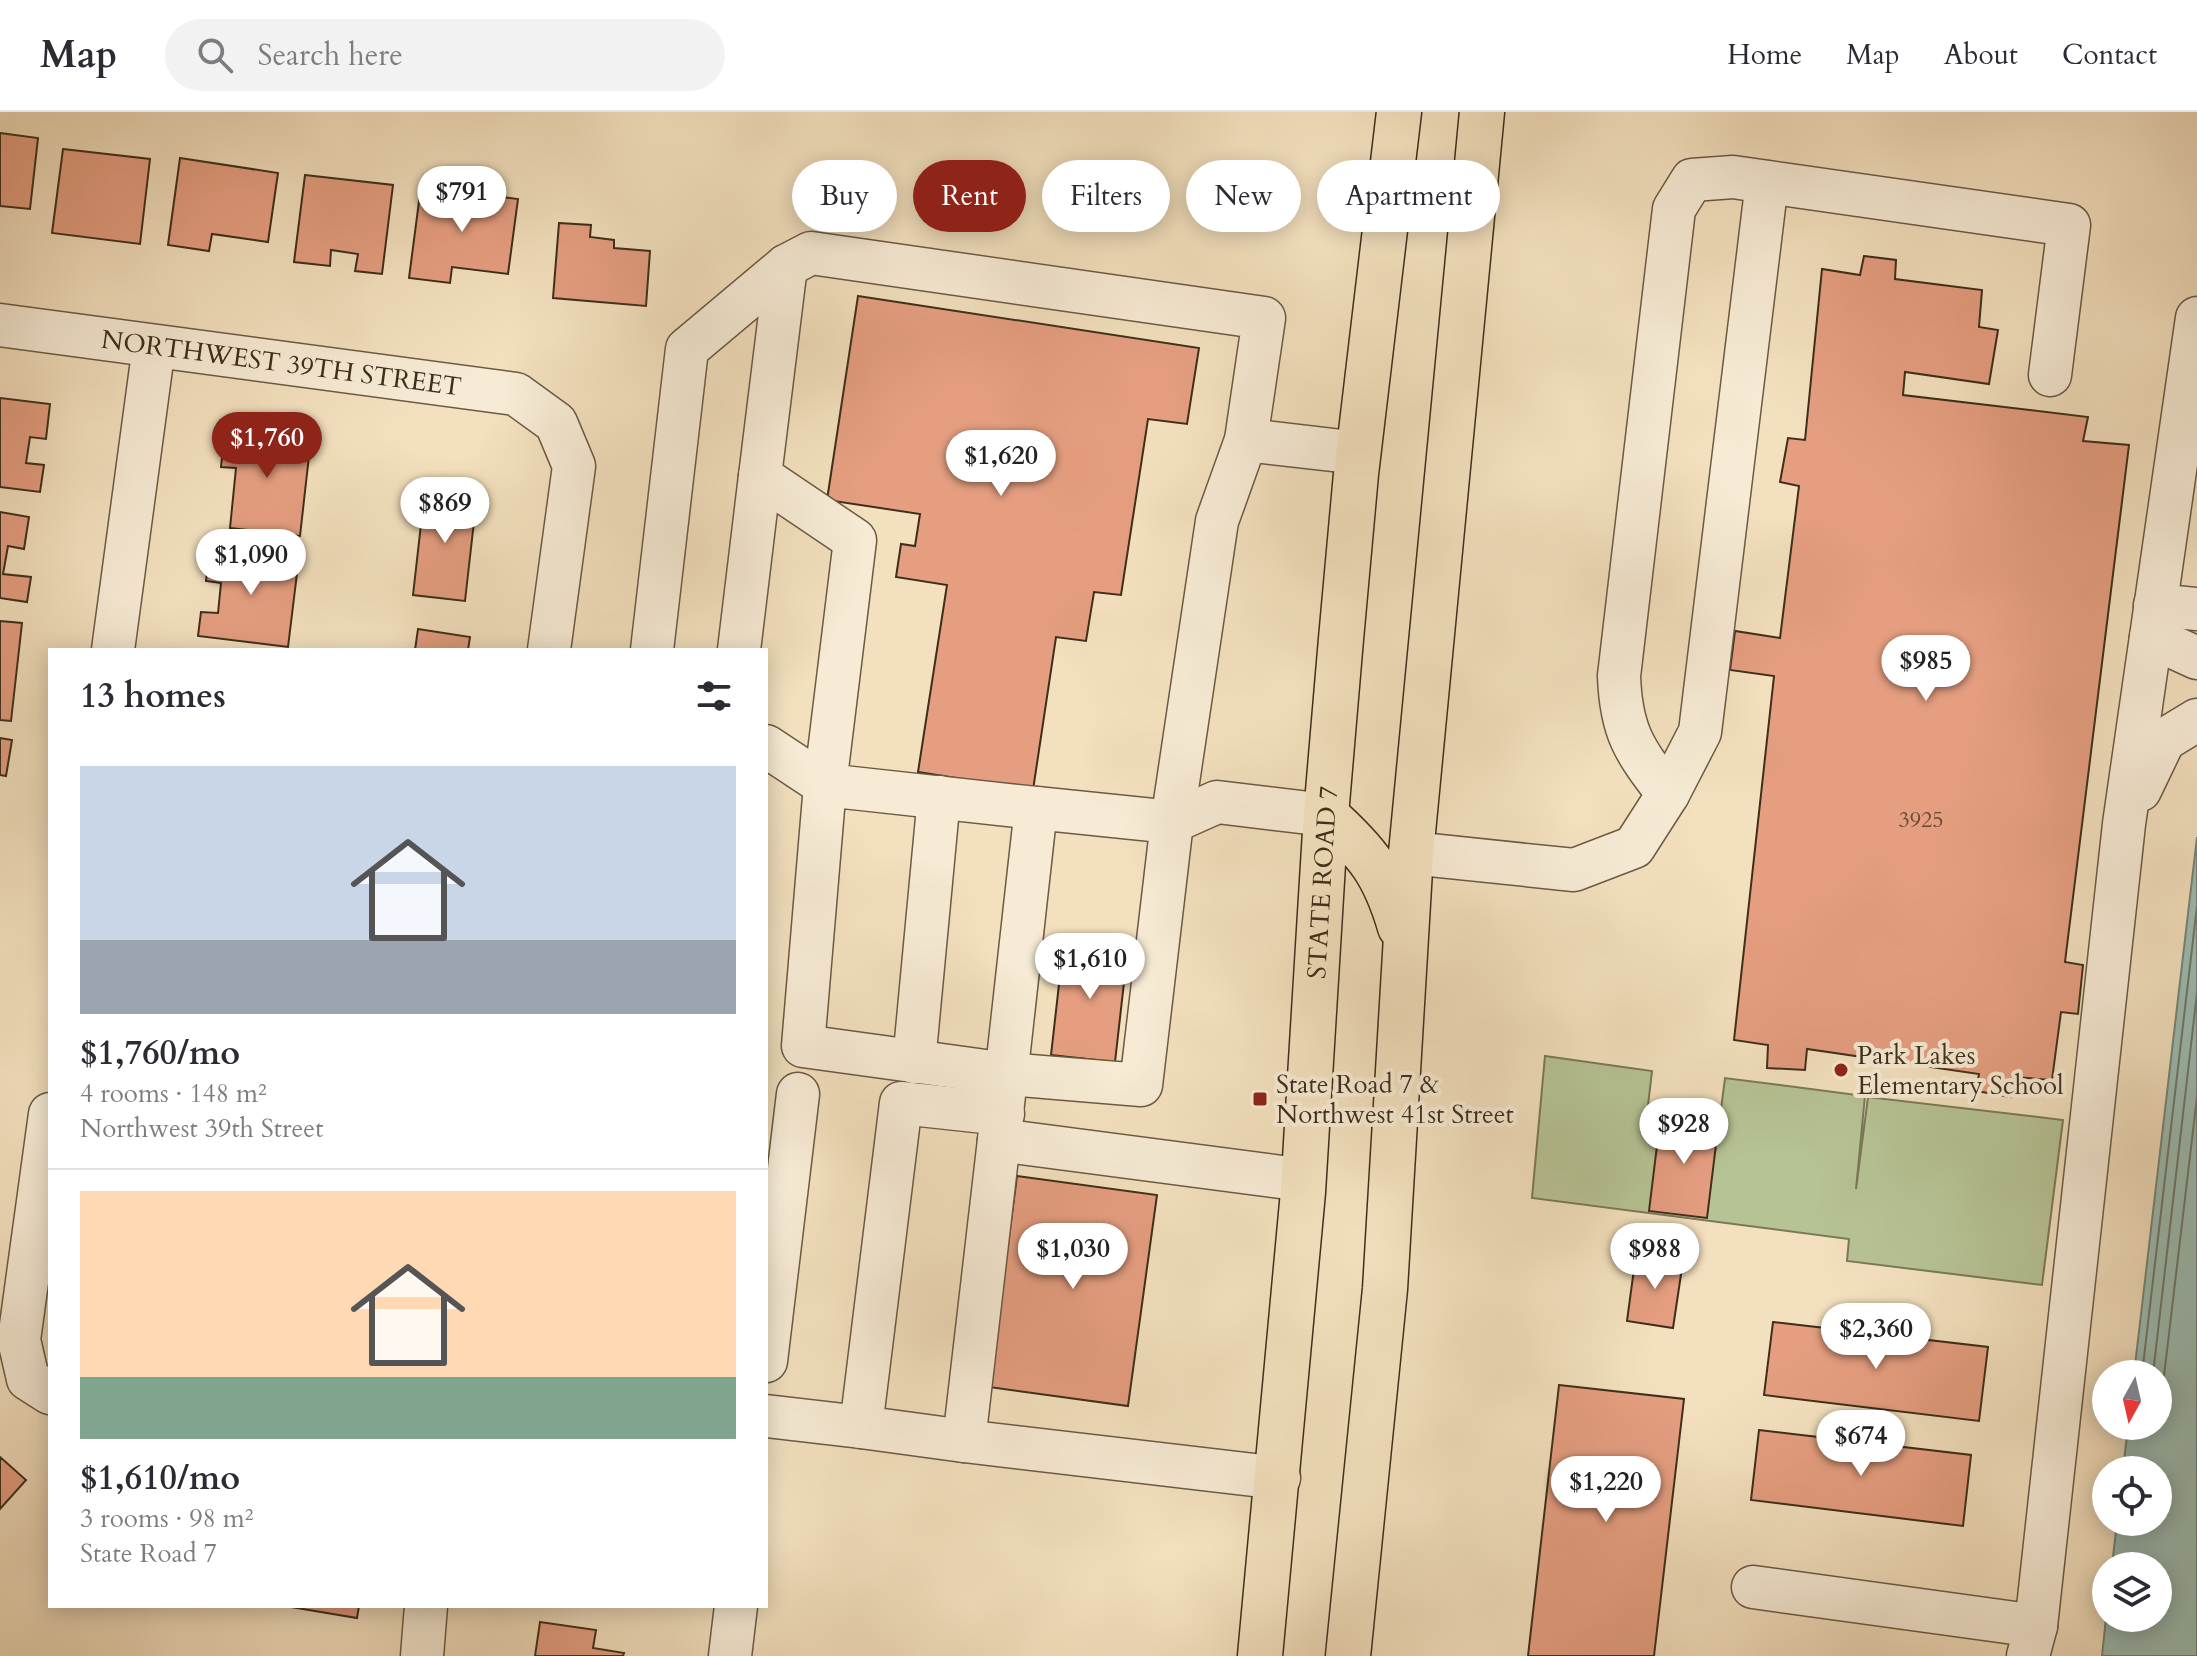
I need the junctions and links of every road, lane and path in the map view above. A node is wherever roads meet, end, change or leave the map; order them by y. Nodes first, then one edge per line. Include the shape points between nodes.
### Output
1 (1399, 112) edge
2 (1482, 112) edge
3 (1767, 182) junction
4 (786, 266) junction
5 (2197, 318) edge
6 (0, 325) edge
7 (154, 346) junction
8 (2050, 375) dead end
9 (1246, 440) junction
10 (1359, 453) junction
11 (760, 476) junction
12 (2197, 609) edge
13 (2153, 621) junction
14 (113, 648) edge
15 (549, 648) edge
16 (652, 648) edge
17 (739, 648) edge
18 (2197, 658) edge
19 (2197, 720) edge
20 (768, 747) edge
21 (825, 785) junction
22 (1668, 794) junction
23 (939, 797) junction
24 (1036, 808) junction
25 (1326, 815) junction
26 (1172, 822) junction
27 (2124, 824) junction
28 (1411, 853) junction
29 (1405, 949) junction
30 (914, 1062) junction
31 (798, 1094) dead end
32 (1003, 1109) junction
33 (48, 1129) edge
34 (1304, 1180) junction
35 (768, 1344) edge
36 (39, 1386) edge
37 (768, 1416) edge
38 (861, 1427) junction
39 (964, 1441) junction
40 (1279, 1478) junction
41 (1753, 1587) dead end
42 (426, 1608) edge
43 (736, 1608) edge
44 (2032, 1641) edge
45 (422, 1656) edge
46 (730, 1656) edge
47 (1260, 1656) edge
48 (1348, 1656) edge

1 - 10 main road, STATE ROAD 7
2 - 28 main road
3 - 8 street via 2069,225
3 - 22 street via 1700,732
3 - 22 street via 1733,177 1692,180 1674,209 1619,676 1621,713 1636,753
4 - 9 street via 811,253 1264,318
4 - 11 street
4 - 16 street via 687,349
5 - 13 street
6 - 7 street, NORTHWEST 39TH STREET
7 - 14 street
7 - 15 street, NORTHWEST 39TH STREET via 516,394 556,423 574,466
9 - 10 street
9 - 26 street via 1217,521
10 - 25 main road, STATE ROAD 7
11 - 17 street
11 - 21 street via 855,540
12 - 13 street
13 - 18 street
13 - 27 street
19 - 27 street via 2164,740
20 - 21 street
21 - 23 street
21 - 30 street via 803,1046
22 - 28 street via 1634,847 1574,870
23 - 24 street
23 - 30 street
24 - 26 street
24 - 32 street
25 - 26 street via 1217,802
25 - 29 main road via 1367,852 1391,896
25 - 34 main road, STATE ROAD 7
26 - 32 street via 1141,1085
27 - 44 street
28 - 29 main road
29 - 48 main road via 1385,1289
30 - 32 street
31 - 35 street
32 - 34 street
32 - 38 street via 901,1103
32 - 39 street
33 - 36 street via 19,1340
34 - 40 main road, STATE ROAD 7
37 - 38 street
38 - 39 street
39 - 40 street
40 - 47 main road, STATE ROAD 7
41 - 44 street
42 - 45 street
43 - 46 street

